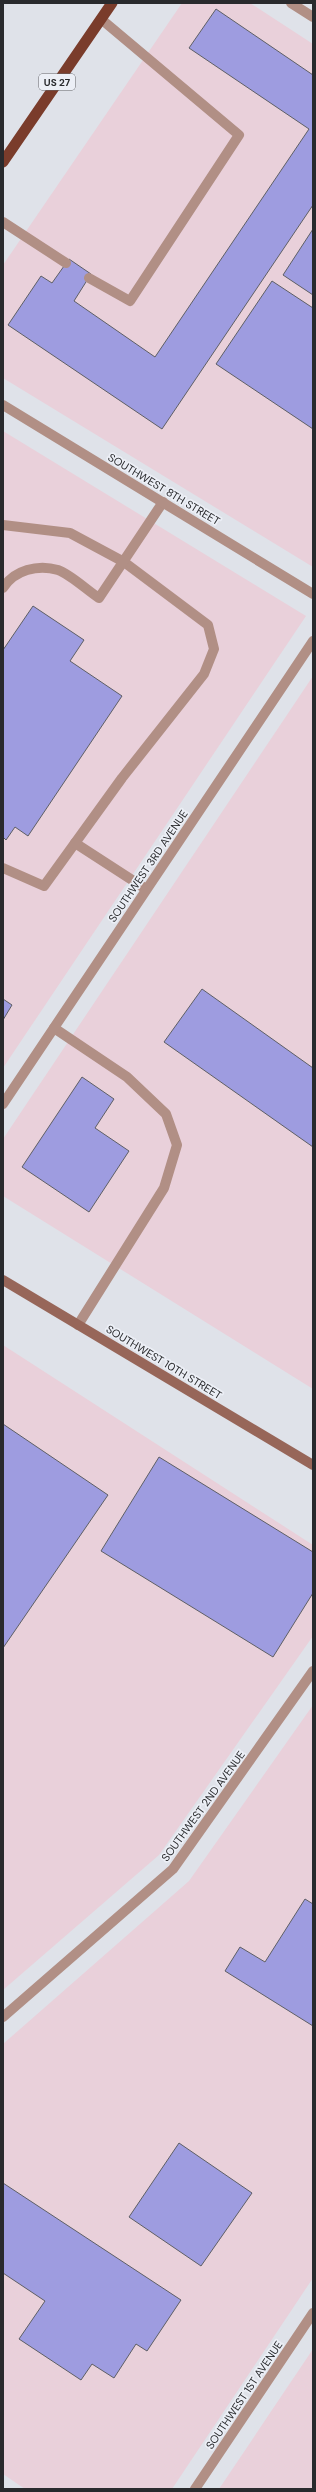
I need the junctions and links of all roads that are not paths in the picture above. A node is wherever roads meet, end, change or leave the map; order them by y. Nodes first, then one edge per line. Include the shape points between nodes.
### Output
1 (112, 3) edge
2 (291, 3) edge
3 (313, 17) edge
4 (101, 19) junction
5 (3, 162) edge
6 (3, 222) edge
7 (66, 263) dead end
8 (89, 278) dead end
9 (3, 404) edge
10 (163, 502) junction
11 (3, 525) edge
12 (124, 562) junction
13 (3, 588) edge
14 (313, 594) edge
15 (313, 641) edge
16 (76, 843) junction
17 (3, 868) edge
18 (146, 889) junction
19 (54, 1028) junction
20 (3, 1104) edge
21 (3, 1280) edge
22 (78, 1325) junction
23 (313, 1464) edge
24 (313, 1671) edge
25 (3, 2017) edge
26 (313, 2314) edge
27 (195, 2489) edge

1 - 4 highway, US 27
2 - 3 street
4 - 5 highway, US 27
4 - 8 street via 239,135 130,301
6 - 7 street
9 - 10 street, SOUTHWEST 8TH STREET
10 - 12 street
10 - 14 street, SOUTHWEST 8TH STREET
11 - 12 street via 70,534
12 - 13 street via 99,598 58,570 29,568 7,581
12 - 16 street via 208,625 214,648 204,674 122,778
15 - 18 street, SOUTHWEST 3RD AVENUE
16 - 17 street via 44,886
16 - 18 street
18 - 19 street, SOUTHWEST 3RD AVENUE
19 - 20 street, SOUTHWEST 3RD AVENUE
19 - 22 street via 127,1077 144,1093 166,1114 177,1145 164,1188
21 - 22 main road, SOUTHWEST 10TH STREET
22 - 23 main road, SOUTHWEST 10TH STREET
24 - 25 street, SOUTHWEST 2ND AVENUE via 173,1869
26 - 27 street, SOUTHWEST 1ST AVENUE

